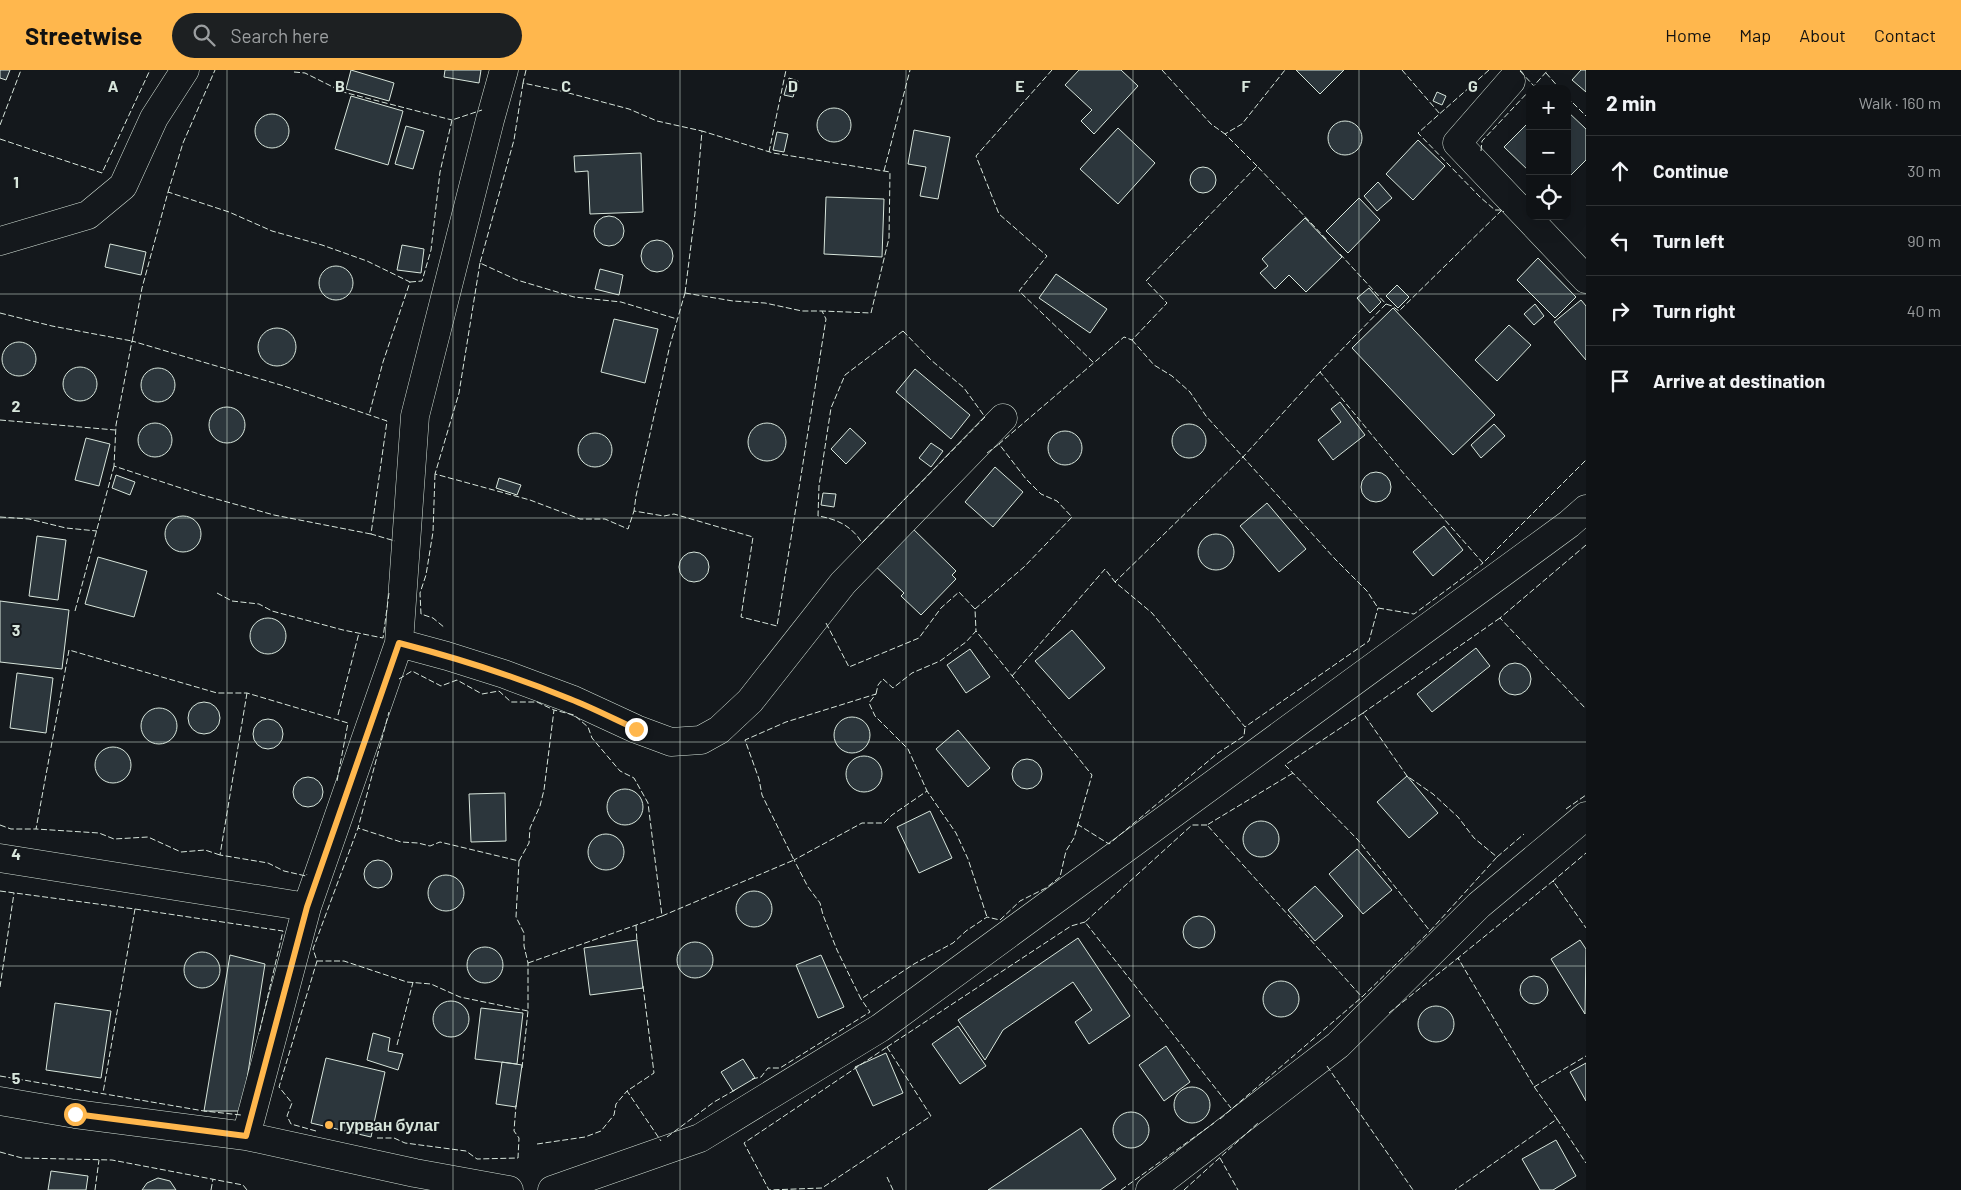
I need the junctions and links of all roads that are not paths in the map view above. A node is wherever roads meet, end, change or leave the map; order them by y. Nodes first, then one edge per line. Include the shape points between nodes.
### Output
1 (185, 70) edge
2 (504, 70) edge
3 (1511, 80) dead end
4 (0, 241) edge
5 (1586, 279) edge
6 (1003, 418) dead end
7 (1586, 509) edge
8 (399, 643) junction
9 (1586, 816) edge
10 (0, 858) edge
11 (307, 907) junction
12 (0, 1100) edge
13 (246, 1136) junction
14 (509, 1190) edge
15 (552, 1190) edge
16 (1150, 1190) edge

1 - 4 street via 154,118 123,186 88,214
2 - 8 street via 414,416
3 - 5 street via 1457,143
6 - 8 street via 843,583 750,701 719,730 701,740 671,742 513,677
7 - 15 street via 880,1028 700,1138
8 - 11 street
9 - 16 street via 1479,905 1338,1045
10 - 11 street
11 - 13 street
12 - 13 street via 75,1114
13 - 14 street

